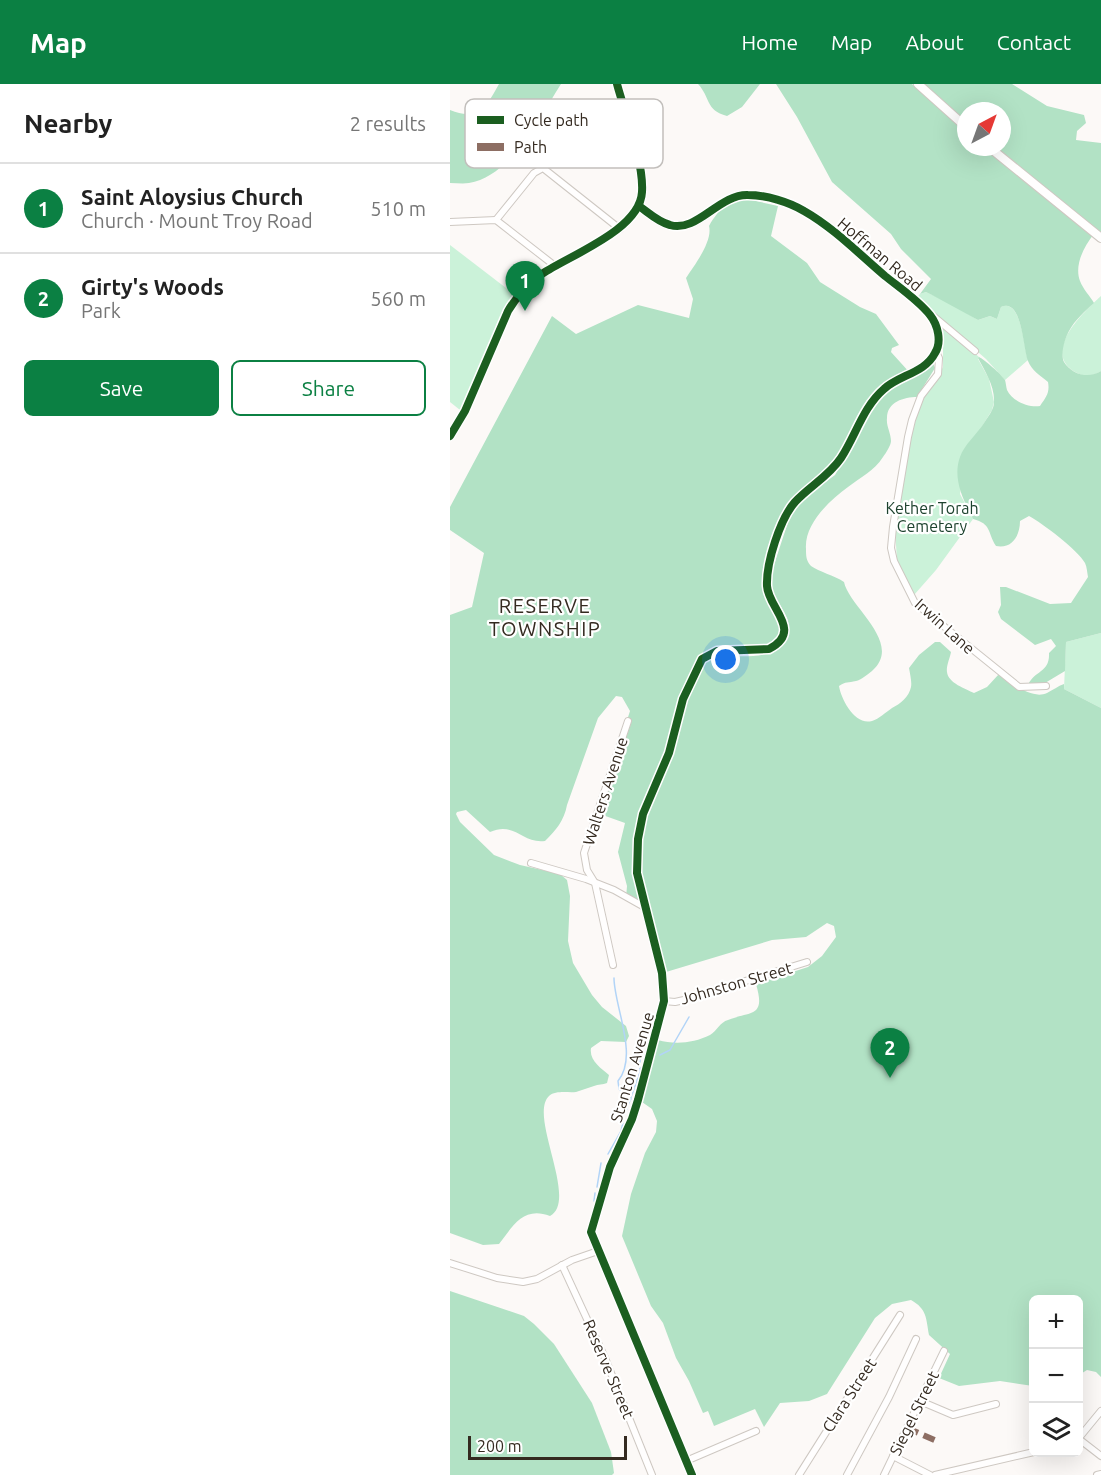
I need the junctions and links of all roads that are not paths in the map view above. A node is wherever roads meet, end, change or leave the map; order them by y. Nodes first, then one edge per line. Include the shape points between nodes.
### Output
1 (617, 84) edge
2 (918, 84) edge
3 (621, 99) edge
4 (957, 119) edge
5 (1000, 156) edge
6 (640, 168) edge
7 (639, 206) junction
8 (496, 220) junction
9 (450, 222) edge
10 (620, 228) junction
11 (1101, 238) edge
12 (555, 266) junction
13 (929, 314) junction
14 (975, 351) dead end
15 (936, 352) junction
16 (450, 436) edge
17 (1046, 686) dead end
18 (628, 721) dead end
19 (531, 863) dead end
20 (595, 883) junction
21 (646, 908) junction
22 (807, 962) dead end
23 (613, 965) dead end
24 (664, 1001) junction
25 (598, 1251) junction
26 (450, 1263) edge
27 (562, 1265) junction
28 (900, 1315) dead end
29 (916, 1339) dead end
30 (944, 1351) dead end
31 (920, 1401) junction
32 (993, 1408) dead end
33 (1101, 1411) edge
34 (756, 1431) dead end
35 (1083, 1434) edge
36 (1083, 1442) edge
37 (1029, 1453) edge
38 (893, 1456) junction
39 (1101, 1456) edge
40 (686, 1461) junction
41 (689, 1474) edge
42 (652, 1475) edge
43 (799, 1475) edge
44 (846, 1475) edge
45 (884, 1475) edge
46 (930, 1475) edge
47 (935, 1475) edge

1 - 3 street
2 - 4 street
5 - 11 street
6 - 7 street
7 - 10 street
7 - 13 street, Hoffman Road via 672,226 683,226 737,196 771,199 797,207 823,224
8 - 9 street
8 - 10 street via 534,173 543,168
8 - 12 street
10 - 12 street
12 - 16 street via 516,297
13 - 14 street, Hoffman Road
13 - 15 street, Hoffman Road via 937,328
15 - 17 street, Irwin Lane via 938,374 921,396 908,437 892,527 894,561 915,603 976,654 1019,687
15 - 21 street, Stanton Avenue via 924,366 881,391 835,465 788,511 768,568 770,596 784,626 779,641 762,651 717,651 705,656 694,674 640,826 637,873
18 - 20 street, Walters Avenue via 584,853 587,870
19 - 20 street
20 - 21 street
20 - 23 street, Walters Avenue
21 - 24 street, Stanton Avenue via 662,973
22 - 24 street, Johnston Street via 675,1002
24 - 25 street, Stanton Avenue via 639,1100 610,1167 593,1226 592,1237
25 - 27 street
25 - 40 street, Stanton Avenue
26 - 27 street via 523,1282
27 - 42 street, Reserve Street
28 - 43 street, Clara Street
29 - 44 street
30 - 31 street, Siegel Street
31 - 32 street via 953,1415
31 - 38 street, Siegel Street
33 - 35 street
34 - 40 street
36 - 39 street
37 - 47 street
38 - 45 street, Siegel Street
38 - 46 street
40 - 41 street, Stanton Avenue

